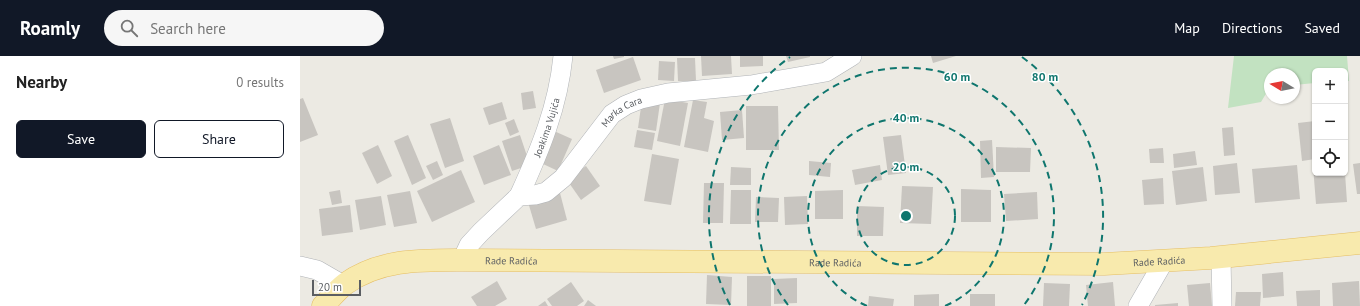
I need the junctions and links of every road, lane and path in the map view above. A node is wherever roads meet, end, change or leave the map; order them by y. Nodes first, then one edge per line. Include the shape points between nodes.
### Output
1 (563, 56) edge
2 (843, 59) edge
3 (519, 196) junction
4 (1360, 243) edge
5 (1221, 257) junction
6 (462, 260) junction
7 (1164, 261) junction
8 (300, 266) edge
9 (344, 285) junction
10 (323, 306) edge
11 (1138, 306) edge
12 (1222, 306) edge

1 - 3 street, Joakima Vujića via 553,112 542,145
2 - 3 street, Marka Cara via 826,72 751,85 668,94 641,99 626,105 612,114 562,178 546,192
3 - 6 street via 477,236 469,245
4 - 5 main road, Rade Radića
5 - 7 main road, Rade Radića
5 - 12 street
6 - 7 main road, Rade Radića via 1104,264
6 - 9 main road, Rade Radića via 415,260 388,264
7 - 11 street
8 - 9 street via 317,270
9 - 10 main road, Rade Radića

